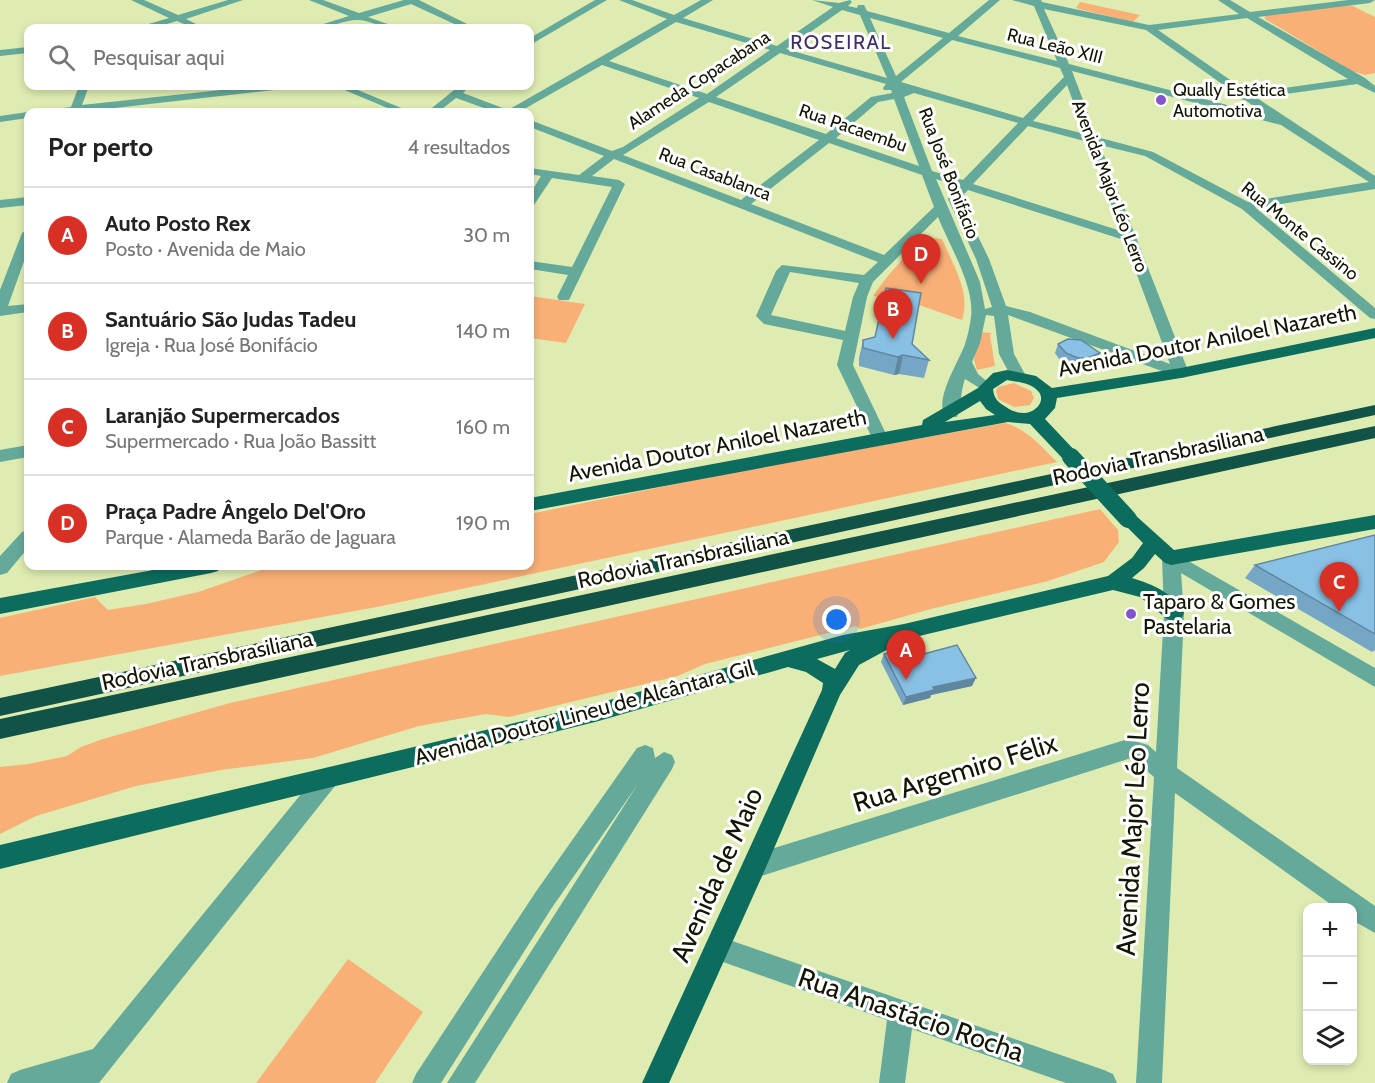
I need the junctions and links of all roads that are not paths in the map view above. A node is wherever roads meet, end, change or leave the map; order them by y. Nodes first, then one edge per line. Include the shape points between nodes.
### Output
1 (136, 0) edge
2 (238, 0) edge
3 (314, 0) edge
4 (412, 0) edge
5 (602, 0) edge
6 (624, 0) edge
7 (708, 0) edge
8 (817, 0) edge
9 (850, 0) edge
10 (858, 0) edge
11 (995, 0) edge
12 (1017, 0) edge
13 (1223, 0) edge
14 (1351, 1) edge
15 (1036, 2) edge
16 (1369, 5) edge
17 (840, 7) junction
18 (864, 14) junction
19 (1248, 15) junction
20 (358, 17) junction
21 (175, 19) junction
22 (675, 19) junction
23 (158, 24) edge
24 (189, 24) edge
25 (334, 24) edge
26 (378, 24) edge
27 (462, 24) edge
28 (1149, 28) junction
29 (952, 37) junction
30 (534, 40) edge
31 (780, 49) junction
32 (24, 50) edge
33 (0, 53) edge
34 (600, 61) junction
35 (1067, 72) junction
36 (1375, 78) edge
37 (1359, 80) junction
38 (896, 88) junction
39 (82, 90) edge
40 (250, 90) edge
41 (350, 90) edge
42 (460, 90) edge
43 (1375, 90) edge
44 (455, 94) junction
45 (1247, 96) junction
46 (709, 97) junction
47 (1213, 103) junction
48 (75, 108) edge
49 (99, 108) edge
50 (396, 108) edge
51 (437, 108) edge
52 (493, 108) edge
53 (519, 108) edge
54 (24, 116) edge
55 (0, 119) edge
56 (1024, 122) junction
57 (1286, 123) junction
58 (534, 124) edge
59 (827, 139) junction
60 (1093, 140) junction
61 (620, 154) junction
62 (534, 172) edge
63 (928, 173) junction
64 (549, 174) junction
65 (581, 178) junction
66 (596, 180) junction
67 (1375, 183) edge
68 (964, 185) junction
69 (534, 196) edge
70 (24, 201) edge
71 (0, 204) edge
72 (742, 205) junction
73 (1246, 206) junction
74 (940, 207) junction
75 (917, 231) junction
76 (1130, 238) junction
77 (955, 242) junction
78 (24, 244) edge
79 (887, 261) junction
80 (534, 266) edge
81 (576, 272) junction
82 (867, 280) junction
83 (564, 297) dead end
84 (24, 308) edge
85 (999, 310) junction
86 (0, 311) edge
87 (979, 314) junction
88 (1375, 315) edge
89 (1375, 333) edge
90 (852, 337) junction
91 (965, 363) junction
92 (1181, 373) junction
93 (1018, 376) junction
94 (986, 389) junction
95 (1048, 394) junction
96 (1375, 410) edge
97 (951, 413) junction
98 (1008, 416) junction
99 (1034, 418) junction
100 (914, 432) junction
101 (1375, 432) edge
102 (880, 438) junction
103 (24, 453) edge
104 (0, 456) edge
105 (534, 504) edge
106 (1375, 522) edge
107 (24, 541) edge
108 (1153, 544) junction
109 (1171, 558) junction
110 (0, 568) edge
111 (190, 570) edge
112 (1113, 582) junction
113 (0, 606) edge
114 (1174, 614) junction
115 (904, 632) junction
116 (787, 658) junction
117 (1375, 678) edge
118 (832, 690) junction
119 (0, 706) edge
120 (0, 729) edge
121 (1166, 773) junction
122 (327, 779) junction
123 (0, 857) edge
124 (755, 866) junction
125 (1375, 921) edge
126 (718, 948) junction
127 (901, 1012) junction
128 (100, 1060) junction
129 (20, 1083) edge
130 (82, 1083) edge
131 (425, 1083) edge
132 (460, 1083) edge
133 (655, 1083) edge
134 (892, 1083) edge
135 (1104, 1083) edge
136 (1149, 1083) edge

1 - 21 street
2 - 21 street
3 - 20 street
4 - 20 street
4 - 27 street
5 - 30 street
6 - 22 street, Rua Monte Cassino
7 - 22 street
8 - 17 street, Rua Leão XIII
9 - 17 street, Alameda Copacabana
10 - 18 street, Rua José Bonifácio
11 - 29 street
12 - 15 street
13 - 19 street
14 - 16 street
14 - 19 street
15 - 28 street
15 - 35 street, Avenida Major Léo Lerro
17 - 18 street, Rua Leão XIII
17 - 31 street, Alameda Copacabana
18 - 29 street, Rua Leão XIII
18 - 38 street, Rua José Bonifácio
19 - 28 street
19 - 37 street
20 - 25 street
20 - 26 street
21 - 23 street
21 - 24 street
22 - 31 street, Rua Monte Cassino
22 - 34 street
28 - 45 street
29 - 35 street, Rua Leão XIII
29 - 38 street
31 - 38 street, Rua Monte Cassino
31 - 46 street, Alameda Copacabana
32 - 33 street
34 - 46 street, Rua Pacaembu
34 - 53 street
35 - 47 street, Rua Leão XIII
35 - 56 street
35 - 60 street, Avenida Major Léo Lerro
36 - 37 street
37 - 43 street
37 - 45 street
38 - 56 street, Rua Monte Cassino
38 - 59 street via 875,99
38 - 63 street, Rua José Bonifácio
39 - 48 street
40 - 49 street
41 - 50 street
42 - 44 street
44 - 51 street
44 - 52 street
45 - 47 street
45 - 57 street
46 - 59 street, Rua Pacaembu
46 - 61 street, Alameda Copacabana
47 - 57 street, Rua Leão XIII
54 - 55 street
56 - 60 street, Rua Monte Cassino
56 - 68 street
57 - 67 street
58 - 61 street, Rua Casablanca
59 - 63 street, Rua Pacaembu
59 - 72 street
60 - 73 street, Rua Monte Cassino via 1149,154
60 - 76 street, Avenida Major Léo Lerro
61 - 65 street
61 - 66 street
61 - 72 street, Rua Casablanca
62 - 64 street
63 - 68 street, Rua Pacaembu
63 - 74 street, Rua José Bonifácio
64 - 65 street
64 - 69 street
65 - 66 street
66 - 81 street via 619,184
67 - 73 street
68 - 76 street, Rua Pacaembu
68 - 85 street, Rua José Bonifácio via 954,199 989,277
70 - 71 street
72 - 79 street, Rua Casablanca
73 - 88 street, Rua Monte Cassino
74 - 75 street
74 - 77 street, Rua José Bonifácio
75 - 77 street via 934,230
75 - 79 street
76 - 92 street, Avenida Major Léo Lerro
77 - 87 street, Rua José Bonifácio via 973,282
78 - 86 street
79 - 82 street
80 - 81 street
81 - 83 street
82 - 90 street
82 - 90 street via 787,268 763,316 770,321
84 - 86 street
85 - 87 street
85 - 92 street via 1025,315
85 - 93 street, Rua José Bonifácio via 1006,355
87 - 91 street, Rua José Bonifácio
89 - 92 main road, Avenida Doutor Aniloel Nazareth
90 - 102 street via 845,364
91 - 94 street via 972,377
91 - 97 street, Rua José Bonifácio via 952,392
92 - 95 main road, Avenida Doutor Aniloel Nazareth
93 - 94 main road via 998,377
93 - 95 main road via 1038,383
94 - 97 main road, Avenida Doutor Aniloel Nazareth
94 - 98 main road via 991,405
95 - 99 main road via 1048,409
96 - 119 highway, Rodovia Transbrasiliana
97 - 100 main road, Avenida Doutor Aniloel Nazareth
98 - 99 main road
98 - 100 main road, Avenida Doutor Aniloel Nazareth
99 - 108 main road, bridge
100 - 102 main road, Avenida Doutor Aniloel Nazareth
101 - 120 highway, Rodovia Transbrasiliana
102 - 105 main road, Avenida Doutor Aniloel Nazareth
103 - 104 street
106 - 109 main road
107 - 110 street
108 - 109 main road
108 - 112 main road, Avenida Doutor Lineu de Alcântara Gil via 1138,563
109 - 114 street, Avenida Major Léo Lerro
109 - 117 street
111 - 113 main road
112 - 114 main road via 1147,591
112 - 115 main road, Avenida Doutor Lineu de Alcântara Gil
114 - 121 street, Avenida Major Léo Lerro
115 - 116 main road, Avenida Doutor Lineu de Alcântara Gil
115 - 118 main road, Avenida de Maio via 852,659
116 - 118 main road via 826,672 833,680
116 - 122 main road, Avenida Doutor Lineu de Alcântara Gil via 595,713
118 - 124 main road, Avenida de Maio
121 - 124 street, Rua Argemiro Félix via 1140,752 1128,749
121 - 125 street, Rua Argemiro Félix
121 - 136 street, Avenida Major Léo Lerro
122 - 123 main road, Avenida Doutor Lineu de Alcântara Gil
122 - 128 street
124 - 126 main road, Avenida de Maio
126 - 127 street, Rua Anastácio Rocha
126 - 133 main road, Avenida de Maio
127 - 134 street
127 - 135 street, Rua Anastácio Rocha
128 - 129 street
128 - 130 street
131 - 132 street via 543,901 655,759

